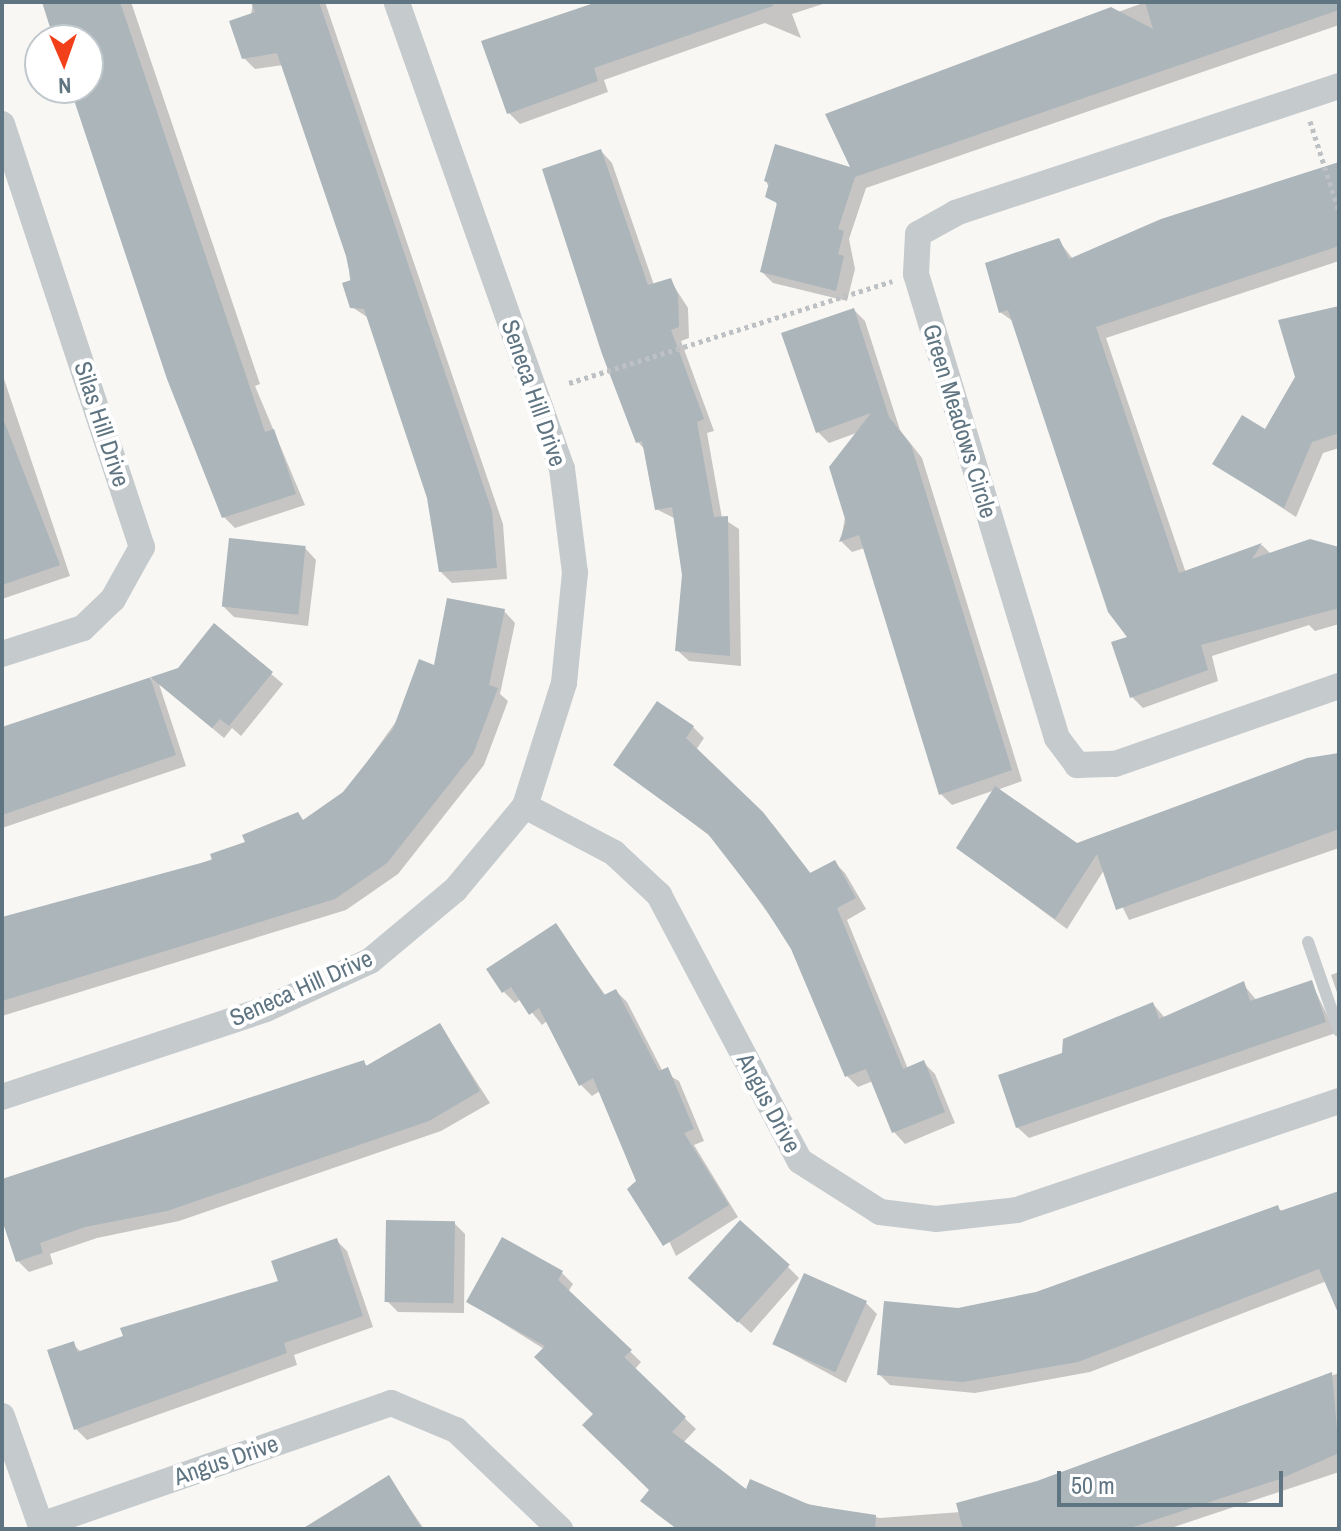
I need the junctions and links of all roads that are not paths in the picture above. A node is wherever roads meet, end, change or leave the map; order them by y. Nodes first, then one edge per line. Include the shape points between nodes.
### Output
1 (397, 2) edge
2 (1339, 86) edge
3 (2, 124) edge
4 (2, 654) edge
5 (1339, 686) edge
6 (525, 806) junction
7 (1308, 942) dead end
8 (1339, 1031) edge
9 (2, 1097) edge
10 (1339, 1101) edge
11 (2, 1416) edge
12 (42, 1527) edge
13 (560, 1529) edge

1 - 6 street, Seneca Hill Drive via 562,469 575,573 564,683
2 - 5 street, Green Meadows Circle via 956,213 918,234 916,274 1057,738 1077,765 1115,764
3 - 4 street, Silas Hill Drive via 142,547 113,599 83,628
6 - 9 street, Seneca Hill Drive via 455,890 370,961 266,1009
6 - 10 street, Angus Drive via 614,853 659,895 800,1161 880,1212 936,1219 1017,1210
7 - 8 lane
11 - 12 street
12 - 13 street, Angus Drive via 391,1403 456,1430

